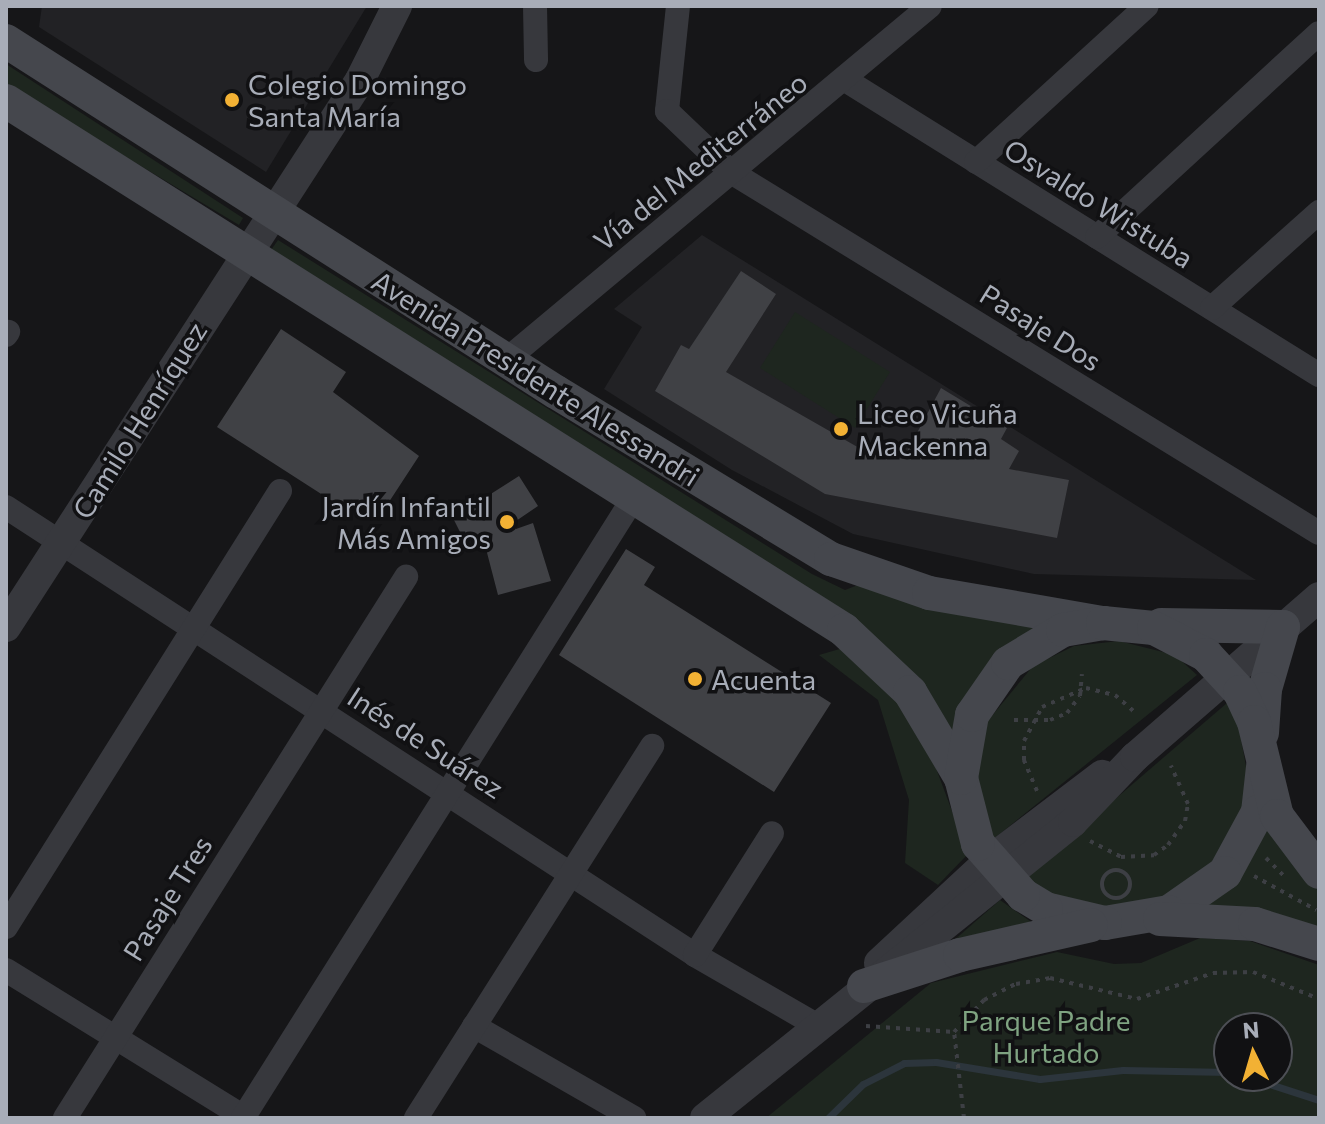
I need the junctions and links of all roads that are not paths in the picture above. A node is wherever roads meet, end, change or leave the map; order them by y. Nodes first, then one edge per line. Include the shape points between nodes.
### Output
1 (397, 6) edge
2 (535, 6) edge
3 (678, 6) edge
4 (930, 6) edge
5 (1147, 6) edge
6 (1319, 33) edge
7 (6, 41) edge
8 (536, 60) dead end
9 (847, 81) junction
10 (6, 101) edge
11 (976, 162) junction
12 (731, 172) junction
13 (1319, 212) edge
14 (272, 213) junction
15 (1097, 237) junction
16 (244, 255) junction
17 (1212, 308) junction
18 (506, 360) junction
19 (1319, 375) edge
20 (280, 491) dead end
21 (634, 497) junction
22 (6, 507) edge
23 (1319, 533) edge
24 (63, 541) junction
25 (406, 577) dead end
26 (1319, 597) edge
27 (1103, 623) junction
28 (1140, 625) junction
29 (6, 627) edge
30 (1283, 627) junction
31 (195, 630) junction
32 (1227, 675) junction
33 (322, 711) junction
34 (652, 746) dead end
35 (1262, 755) junction
36 (961, 778) junction
37 (450, 793) junction
38 (772, 833) dead end
39 (998, 869) junction
40 (573, 872) junction
41 (1319, 872) edge
42 (1148, 918) junction
43 (1105, 923) junction
44 (6, 927) edge
45 (1319, 944) edge
46 (695, 955) junction
47 (6, 970) edge
48 (864, 986) junction
49 (816, 1025) junction
50 (474, 1026) junction
51 (115, 1037) junction
52 (65, 1118) edge
53 (244, 1118) edge
54 (416, 1118) edge
55 (634, 1118) edge
56 (705, 1118) edge

1 - 14 street, Camilo Henríquez via 360,80
2 - 8 street
3 - 12 street, Pasaje Dos via 667,111
4 - 9 street, Vía del Mediterráneo
5 - 11 street
6 - 15 street
7 - 14 main road, Avenida Presidente Alessandri
9 - 11 street, Osvaldo Wistuba
9 - 12 street, Vía del Mediterráneo
10 - 16 main road, Avenida Presidente Alessandri
11 - 15 street, Osvaldo Wistuba
12 - 18 street, Vía del Mediterráneo
12 - 23 street, Pasaje Dos
13 - 17 street
14 - 16 street, Camilo Henríquez
14 - 18 main road, Avenida Presidente Alessandri
15 - 17 street, Osvaldo Wistuba
16 - 21 main road, Avenida Presidente Alessandri
16 - 24 street, Camilo Henríquez
17 - 19 street, Osvaldo Wistuba
18 - 27 main road, Avenida Presidente Alessandri via 846,565 952,599
20 - 31 street
21 - 36 main road, Avenida Presidente Alessandri via 864,645 910,692
21 - 37 street
22 - 24 street, Inés de Suárez
24 - 29 street, Camilo Henríquez
24 - 31 street, Inés de Suárez
25 - 33 street, Pasaje Tres
26 - 30 street
27 - 28 main road, Avenida Presidente Alessandri
27 - 36 main road, Avenida Presidente Alessandri via 1063,630 1008,663 972,715
28 - 30 main road
28 - 32 main road, Avenida Presidente Alessandri via 1181,639
30 - 32 street
30 - 35 main road via 1265,689
31 - 33 street, Inés de Suárez
31 - 44 street
32 - 35 main road, Avenida Presidente Alessandri via 1245,702
32 - 39 street via 1135,757 1064,800
33 - 37 street, Inés de Suárez
33 - 51 street, Pasaje Tres
34 - 40 street
35 - 41 main road, Avenida Presidente Alessandri via 1280,823
35 - 42 main road, Avenida Presidente Alessandri via 1258,812 1239,855 1190,903
36 - 39 main road, Avenida Presidente Alessandri via 969,823
37 - 40 street, Inés de Suárez
37 - 53 street
38 - 46 street
39 - 43 main road, Avenida Presidente Alessandri via 1046,909
39 - 48 street
40 - 46 street, Inés de Suárez
40 - 50 street
42 - 43 main road, Avenida Presidente Alessandri
42 - 45 main road, Avenida Presidente Alessandri via 1255,924
43 - 48 main road via 960,955
46 - 49 street, Inés de Suárez
47 - 51 street
48 - 49 street
49 - 56 street
50 - 54 street
50 - 55 street
51 - 52 street, Pasaje Tres
51 - 53 street

